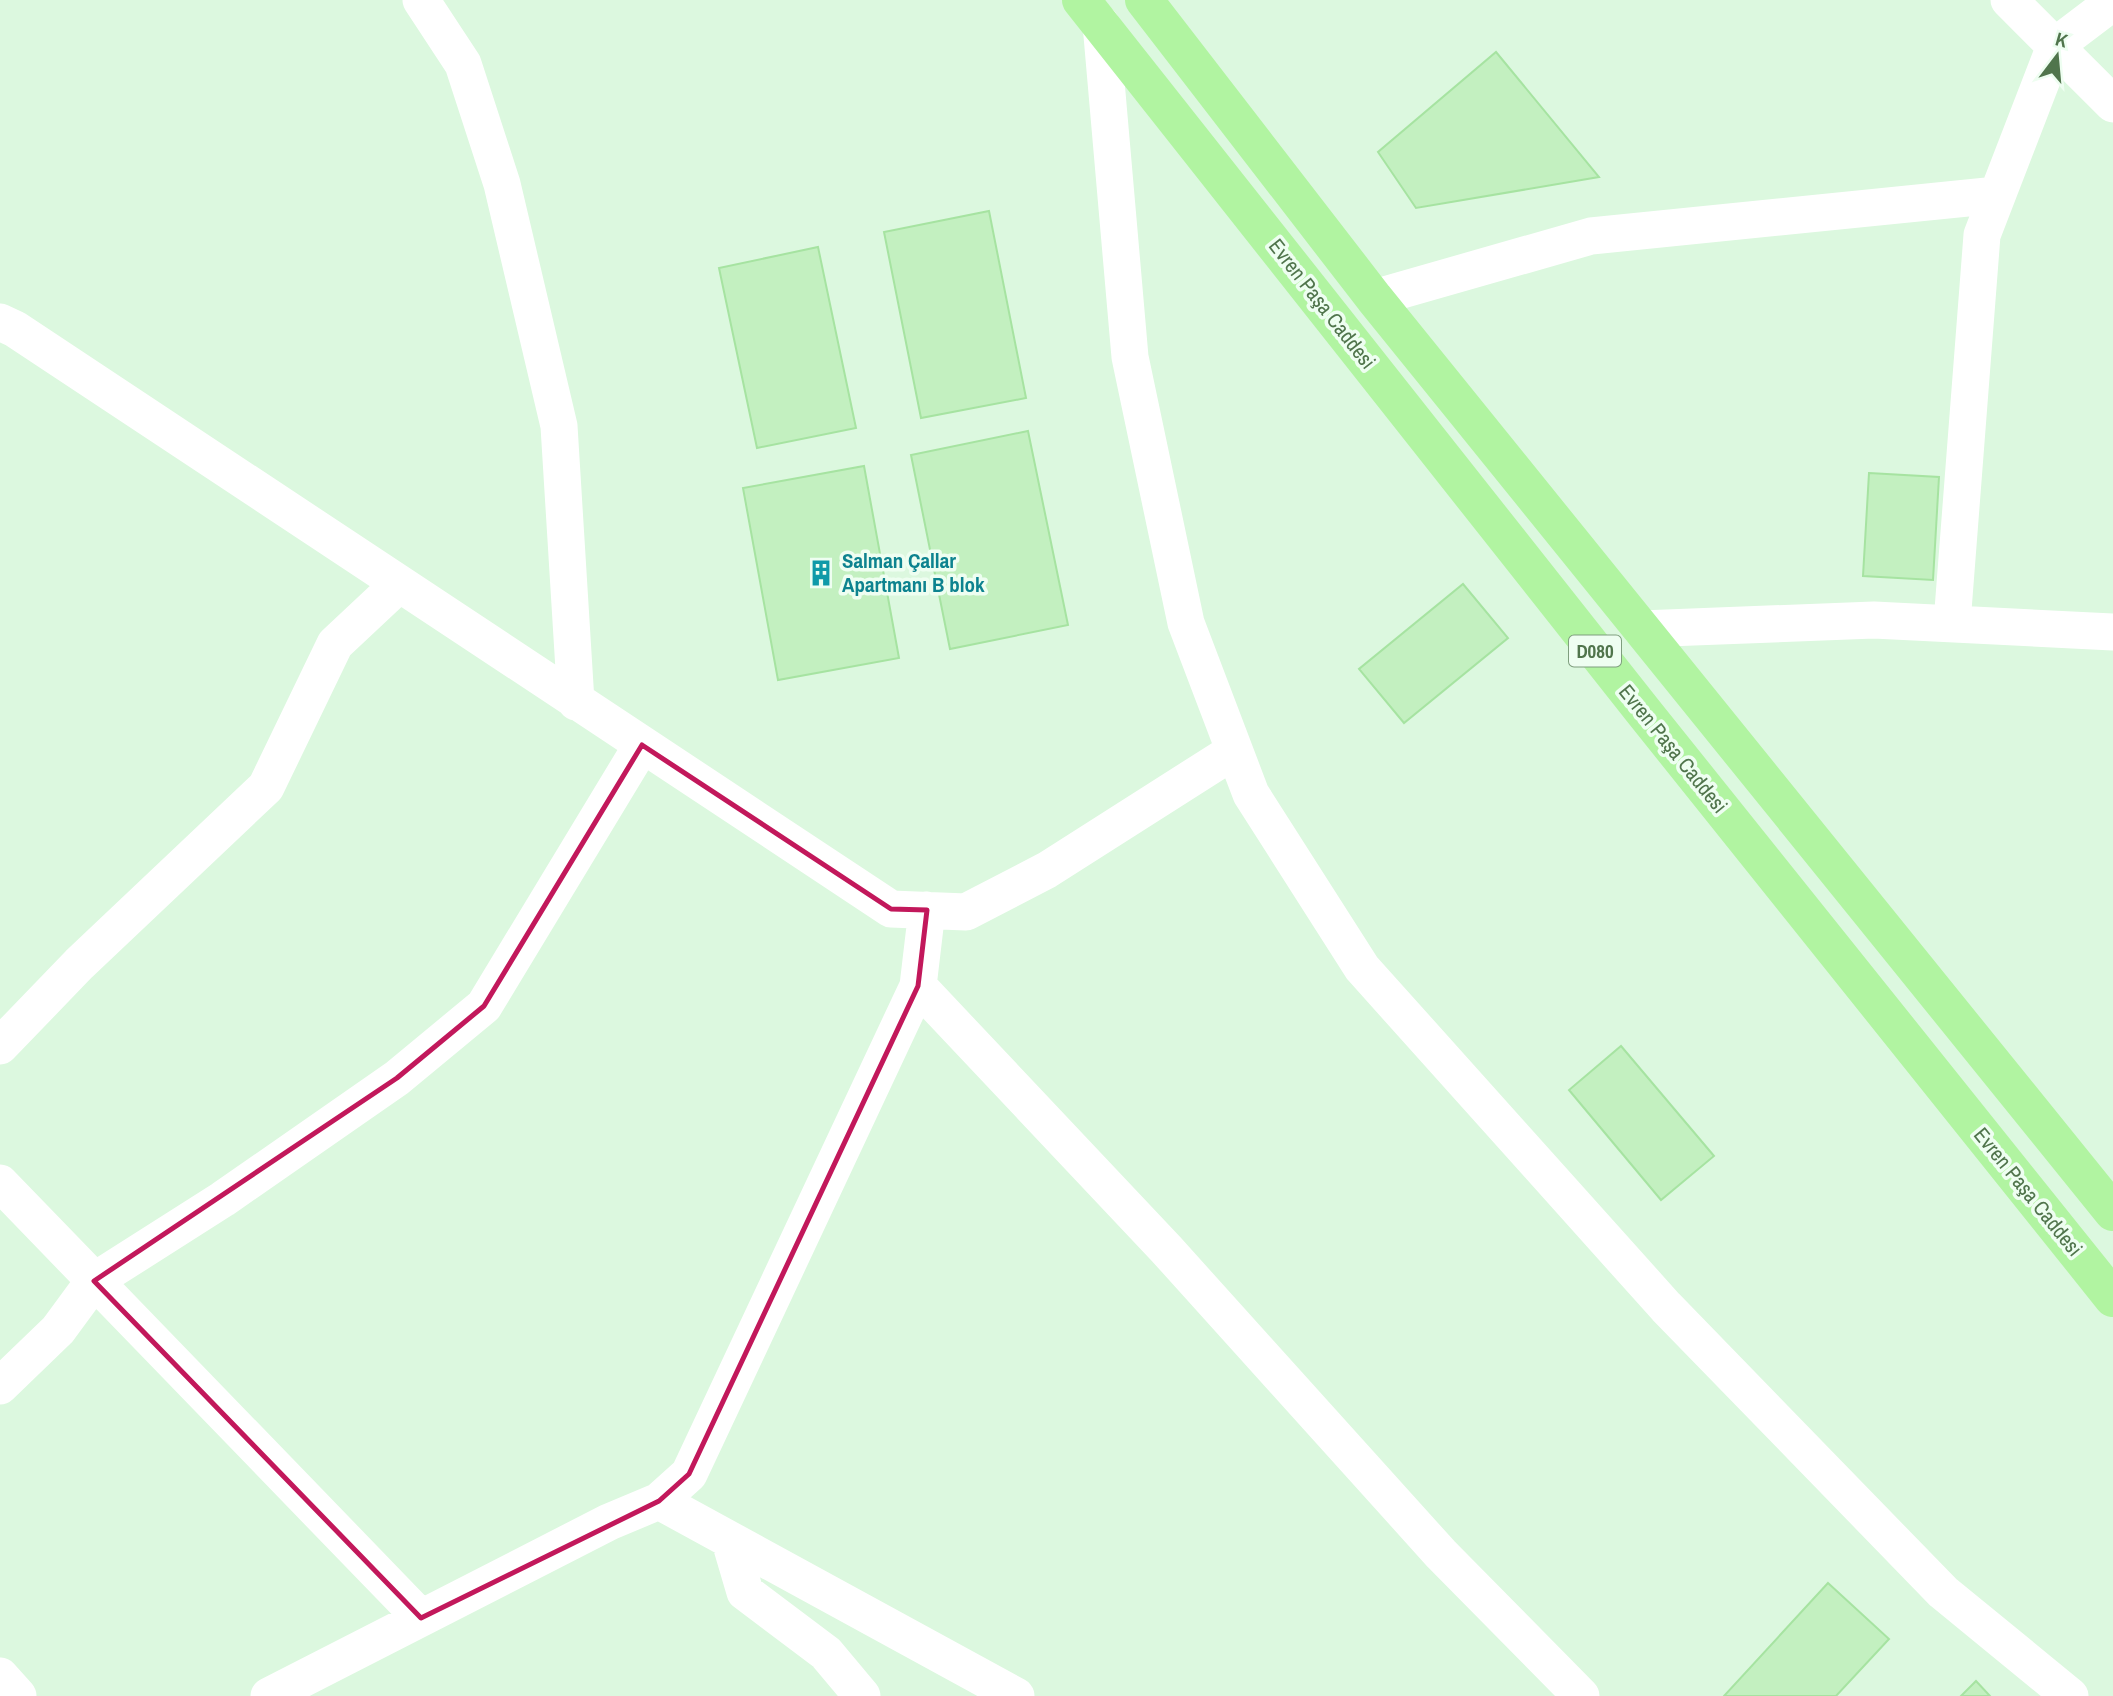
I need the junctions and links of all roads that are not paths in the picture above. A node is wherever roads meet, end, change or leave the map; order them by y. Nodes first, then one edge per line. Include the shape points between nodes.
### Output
1 (421, 0) edge
2 (1143, 0) edge
3 (2009, 0) edge
4 (2113, 2) edge
5 (1091, 12) edge
6 (2055, 46) junction
7 (2113, 104) edge
8 (1997, 195) junction
9 (1374, 298) junction
10 (0, 322) edge
11 (399, 584) junction
12 (1952, 624) junction
13 (1641, 629) junction
14 (2113, 632) edge
15 (576, 702) junction
16 (642, 746) junction
17 (1234, 751) junction
18 (927, 910) junction
19 (918, 986) junction
20 (0, 1046) edge
21 (0, 1183) edge
22 (2113, 1212) edge
23 (94, 1281) junction
24 (2113, 1298) edge
25 (0, 1386) edge
26 (659, 1501) junction
27 (730, 1541) junction
28 (421, 1618) junction
29 (0, 1676) edge
30 (18, 1696) edge
31 (269, 1696) edge
32 (862, 1696) edge
33 (1015, 1696) edge
34 (1581, 1696) edge
35 (2070, 1696) edge

1 - 15 street via 463,64 502,184 559,426
2 - 9 highway, D080
3 - 6 street
4 - 6 street
5 - 17 street via 1130,357 1186,623
5 - 24 highway, Evren Paşa Caddesi / D080
6 - 7 street
6 - 8 street
8 - 9 street via 1591,236
8 - 12 street via 1982,235
9 - 13 highway, D080
10 - 11 street
11 - 15 street
11 - 20 street via 335,644 266,787 79,964
12 - 13 street via 1874,620
12 - 14 street
13 - 22 highway, D080
15 - 16 street
16 - 18 street via 891,909
16 - 23 street via 484,1006 397,1078 223,1199
17 - 18 street via 1047,870 978,906 966,912
17 - 35 street via 1251,794 1362,968 1656,1297 1942,1592
18 - 19 street
19 - 26 street via 689,1474
19 - 34 street via 1166,1249 1441,1555
21 - 23 street
23 - 25 street via 58,1330
23 - 28 street
26 - 27 street
26 - 28 street
27 - 32 street via 745,1592 826,1653
27 - 33 street
28 - 31 street
29 - 30 street

